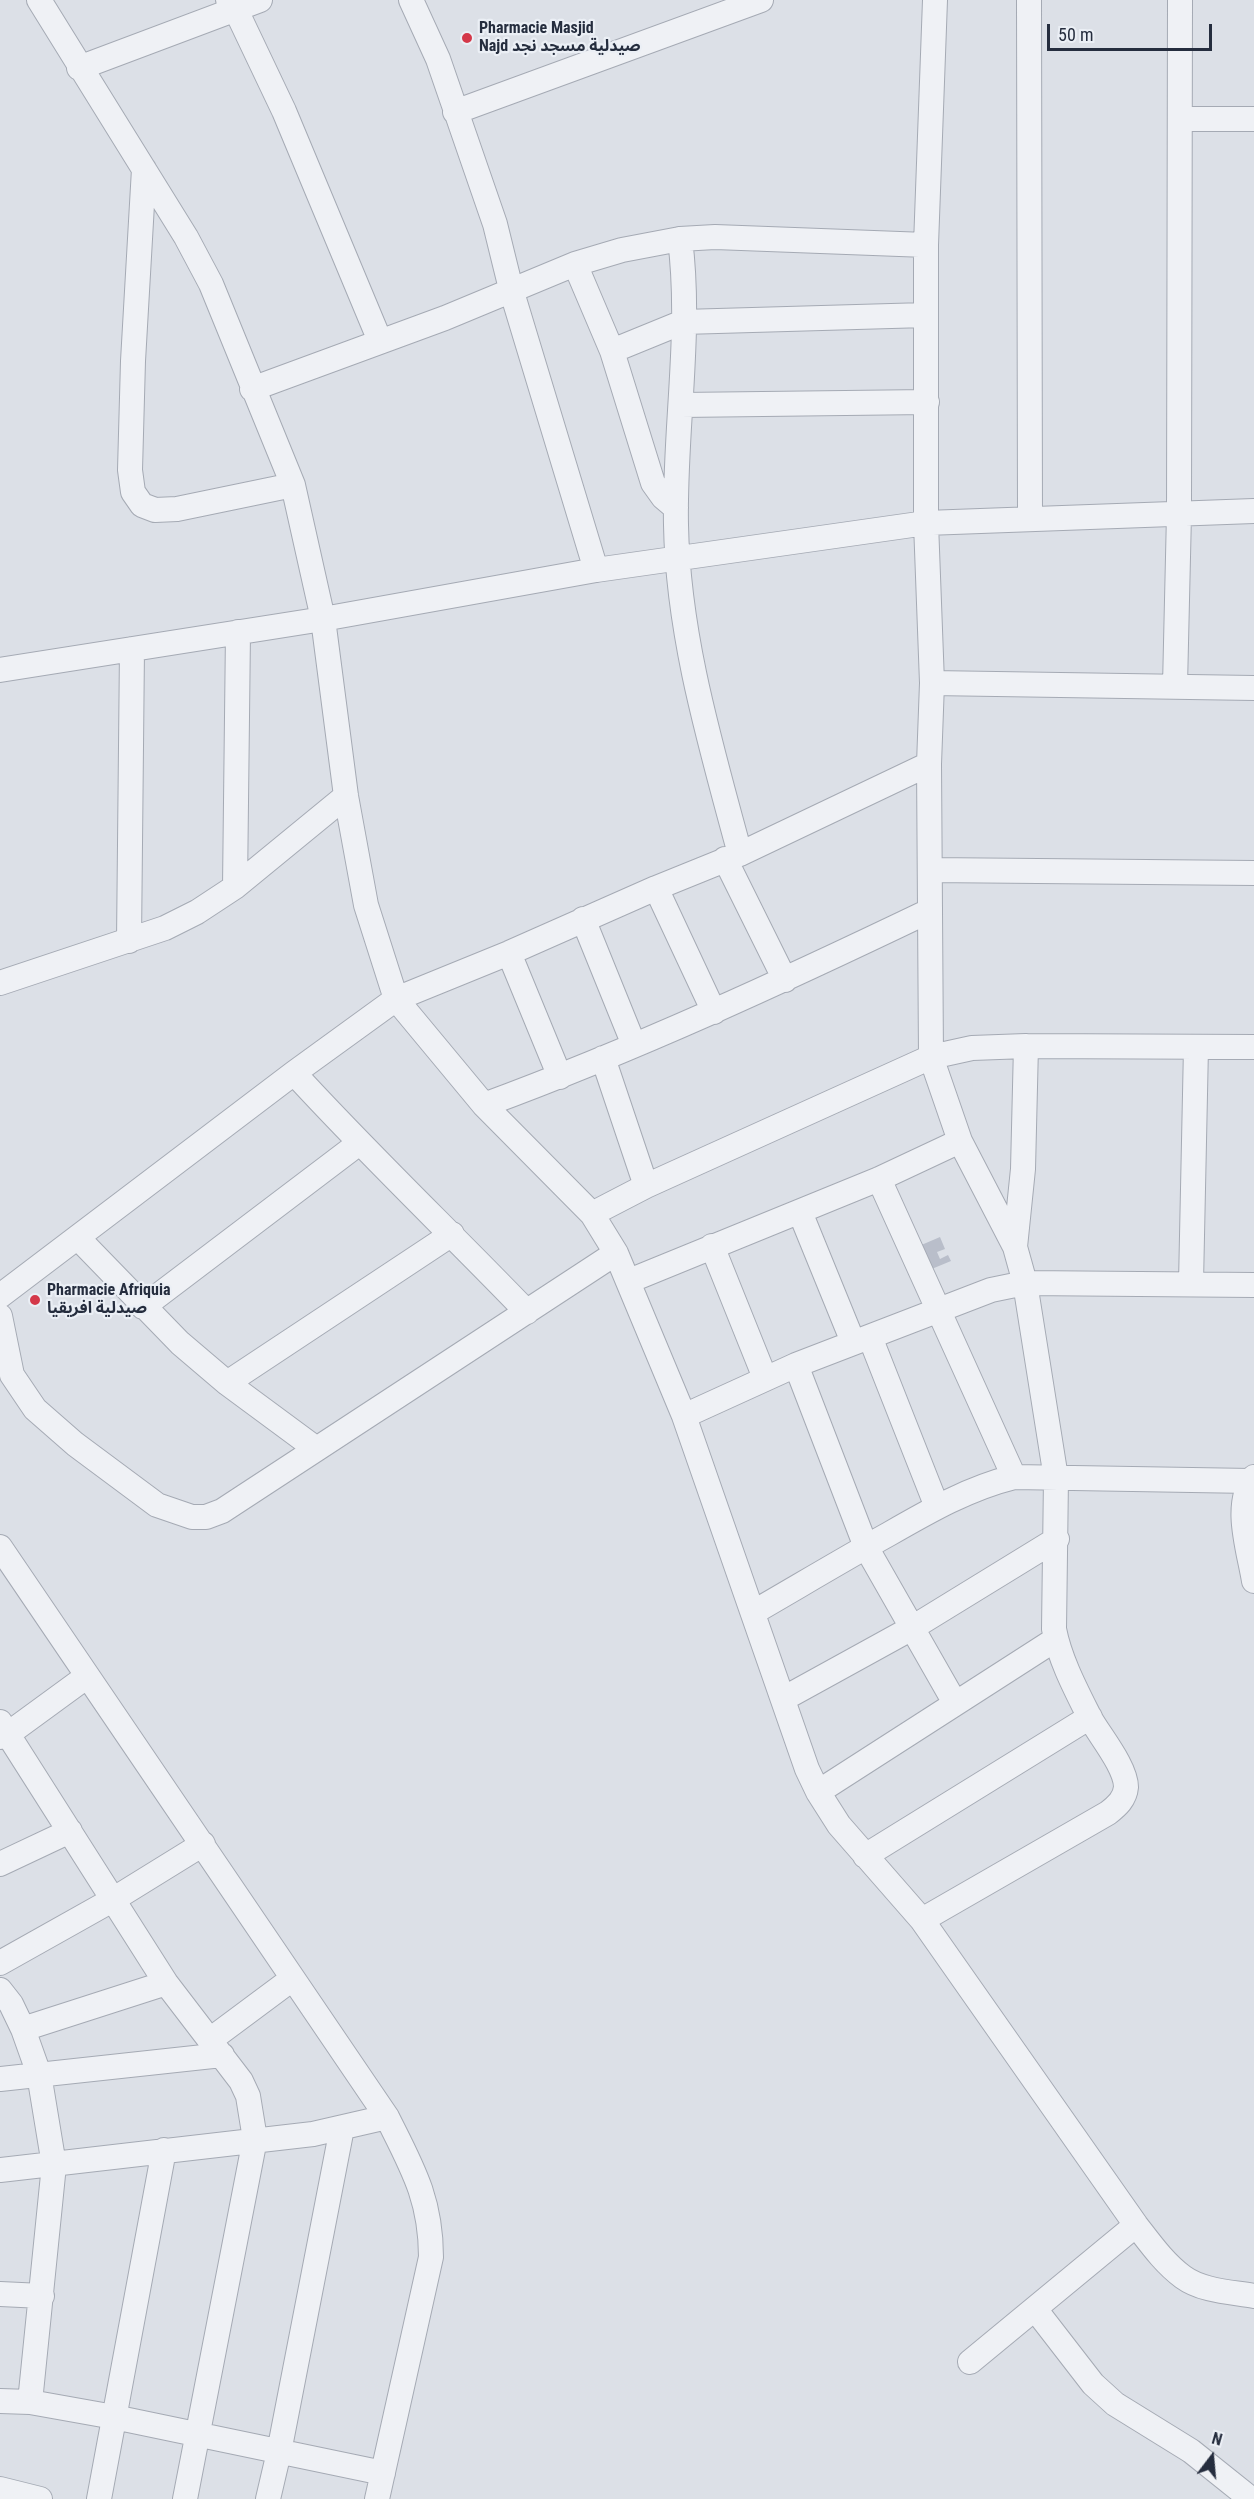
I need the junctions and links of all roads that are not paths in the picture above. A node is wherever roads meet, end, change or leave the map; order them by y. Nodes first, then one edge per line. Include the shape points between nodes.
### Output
1 (39, 0) edge
2 (260, 0) edge
3 (411, 0) edge
4 (761, 0) edge
5 (935, 0) edge
6 (1029, 0) edge
7 (1180, 0) edge
8 (232, 4) edge
9 (80, 68) junction
10 (456, 112) junction
11 (1180, 118) junction
12 (1254, 119) edge
13 (144, 169) junction
14 (680, 239) junction
15 (926, 245) junction
16 (575, 264) junction
17 (511, 289) junction
18 (926, 315) junction
19 (683, 322) junction
20 (380, 341) junction
21 (612, 351) junction
22 (252, 389) junction
23 (927, 402) junction
24 (681, 405) junction
25 (293, 485) junction
26 (676, 508) junction
27 (1254, 511) edge
28 (1179, 514) junction
29 (1030, 518) junction
30 (926, 523) junction
31 (677, 559) junction
32 (596, 570) junction
33 (323, 619) junction
34 (238, 632) junction
35 (132, 649) junction
36 (0, 669) edge
37 (932, 683) junction
38 (1175, 686) junction
39 (1254, 688) edge
40 (929, 764) junction
41 (346, 796) junction
42 (733, 857) junction
43 (930, 870) junction
44 (1254, 873) edge
45 (235, 887) junction
46 (656, 888) junction
47 (929, 911) junction
48 (583, 920) junction
49 (129, 941) junction
50 (509, 953) junction
51 (785, 980) junction
52 (0, 983) edge
53 (396, 999) junction
54 (714, 1012) junction
55 (634, 1046) junction
56 (1026, 1046) junction
57 (1196, 1047) junction
58 (1254, 1047) edge
59 (931, 1056) junction
60 (603, 1058) junction
61 (294, 1073) junction
62 (560, 1077) junction
63 (484, 1105) junction
64 (960, 1141) junction
65 (358, 1144) junction
66 (879, 1179) junction
67 (646, 1186) junction
68 (800, 1212) junction
69 (592, 1214) junction
70 (452, 1234) junction
71 (78, 1238) junction
72 (712, 1246) junction
73 (1015, 1247) junction
74 (616, 1253) junction
75 (629, 1281) junction
76 (1025, 1283) junction
77 (1191, 1283) junction
78 (1254, 1285) edge
79 (0, 1296) edge
80 (143, 1307) junction
81 (936, 1310) junction
82 (527, 1312) junction
83 (0, 1316) edge
84 (861, 1339) junction
85 (796, 1365) junction
86 (765, 1378) junction
87 (226, 1383) junction
88 (684, 1416) junction
89 (315, 1448) junction
90 (1014, 1477) junction
91 (1056, 1478) junction
92 (1252, 1479) edge
93 (937, 1507) junction
94 (1057, 1539) junction
95 (0, 1547) edge
96 (866, 1547) junction
97 (8, 1577) edge
98 (1254, 1581) edge
99 (754, 1611) junction
100 (912, 1628) junction
101 (1056, 1639) junction
102 (86, 1677) junction
103 (783, 1699) junction
104 (955, 1703) junction
105 (1090, 1718) junction
106 (3, 1731) edge
107 (818, 1792) junction
108 (70, 1831) junction
109 (203, 1844) junction
110 (866, 1856) junction
111 (0, 1864) edge
112 (114, 1899) junction
113 (922, 1920) junction
114 (0, 1963) edge
115 (292, 1979) junction
116 (166, 1983) junction
117 (0, 1990) edge
118 (23, 2029) junction
119 (216, 2047) junction
120 (39, 2074) junction
121 (0, 2079) edge
122 (387, 2117) junction
123 (342, 2128) junction
124 (255, 2139) junction
125 (164, 2150) junction
126 (54, 2165) junction
127 (0, 2170) edge
128 (1136, 2225) junction
129 (0, 2294) edge
130 (42, 2296) junction
131 (1254, 2296) edge
132 (1035, 2309) junction
133 (970, 2362) dead end
134 (0, 2401) edge
135 (30, 2402) junction
136 (114, 2417) junction
137 (198, 2436) junction
138 (279, 2452) junction
139 (383, 2473) junction
140 (0, 2489) edge
141 (1251, 2492) edge
142 (40, 2499) edge
143 (99, 2499) edge
144 (185, 2499) edge
145 (268, 2499) edge
146 (377, 2499) edge

1 - 9 street
2 - 8 street
3 - 10 street via 438,59
4 - 10 street
5 - 15 street
6 - 29 street
7 - 11 street
8 - 9 street
8 - 20 street via 284,111
9 - 13 street
10 - 17 street via 495,224
11 - 12 street
11 - 28 street
13 - 22 street via 211,284
13 - 25 street via 133,361 133,492 142,505 155,510
14 - 15 street via 726,237
14 - 16 street via 622,249
14 - 19 street
15 - 18 street
16 - 17 street
16 - 21 street
17 - 20 street
17 - 32 street
18 - 19 street
18 - 23 street
19 - 21 street
19 - 24 street
20 - 22 street
21 - 26 street via 653,483
22 - 25 street
23 - 24 street
23 - 30 street
24 - 26 street
25 - 33 street
26 - 31 street
27 - 28 street
28 - 29 street
28 - 38 street
29 - 30 street
30 - 31 street
30 - 37 street
31 - 32 street
31 - 42 street via 700,707
32 - 33 street
33 - 34 street
33 - 41 street
34 - 35 street
34 - 45 street
35 - 36 street
35 - 49 street
37 - 38 street
37 - 40 street
38 - 39 street
40 - 42 street
40 - 43 street
41 - 45 street
41 - 53 street via 366,905
42 - 46 street
42 - 51 street
43 - 44 street
43 - 47 street
45 - 49 street via 197,912
46 - 48 street
46 - 54 street
47 - 51 street
47 - 59 street
48 - 50 street
48 - 55 street
49 - 52 street
50 - 53 street
50 - 62 street
51 - 54 street
53 - 61 street
53 - 63 street
54 - 55 street
55 - 60 street
56 - 57 street
56 - 59 street via 972,1048
56 - 73 street via 1023,1169
57 - 58 street
57 - 77 street
59 - 64 street
59 - 67 street
60 - 62 street
60 - 67 street
61 - 65 street
61 - 71 street
62 - 63 street
63 - 69 street
64 - 66 street
64 - 73 street
65 - 70 street
65 - 80 street
66 - 68 street
66 - 81 street
67 - 69 street
68 - 72 street
68 - 84 street
69 - 74 street
70 - 82 street
70 - 87 street
71 - 79 street
71 - 80 street
72 - 75 street
72 - 86 street
73 - 76 street
74 - 75 street
74 - 82 street
75 - 88 street
76 - 77 street
76 - 81 street via 991,1290
76 - 91 street
77 - 78 street
80 - 87 street
81 - 84 street
81 - 90 street
82 - 89 street
83 - 89 street via 12,1375 35,1409 75,1444 175,1513 206,1517 222,1511
84 - 85 street
84 - 93 street
85 - 86 street
85 - 96 street
86 - 88 street
87 - 89 street
88 - 99 street
90 - 91 street
90 - 93 street via 972,1490
91 - 92 street
91 - 94 street
92 - 98 street via 1244,1501 1244,1519
93 - 96 street
94 - 100 street
94 - 101 street
95 - 97 street
96 - 99 street
96 - 100 street
97 - 102 street
99 - 103 street
100 - 103 street
100 - 104 street
101 - 104 street
101 - 105 street
102 - 106 street
102 - 109 street
103 - 107 street
104 - 107 street
105 - 110 street
105 - 113 street via 1122,1772 1126,1789 1119,1804
106 - 108 street
107 - 110 street
108 - 111 street
108 - 112 street
109 - 112 street
109 - 115 street
110 - 113 street
112 - 114 street
112 - 116 street
113 - 128 street
115 - 119 street
115 - 122 street
116 - 118 street
116 - 119 street
117 - 118 street
118 - 120 street
119 - 120 street
119 - 124 street via 248,2096
120 - 121 street
120 - 126 street
122 - 123 street
122 - 139 street via 424,2194 431,2257
123 - 124 street
123 - 138 street
124 - 125 street
124 - 137 street
125 - 126 street
125 - 136 street
126 - 127 street
126 - 130 street
128 - 131 street via 1184,2278 1209,2288
128 - 132 street
129 - 130 street
130 - 135 street
132 - 133 street
132 - 141 street via 1093,2384 1114,2404
134 - 135 street
135 - 136 street
136 - 137 street
136 - 143 street
137 - 138 street
137 - 144 street
138 - 139 street
138 - 145 street
139 - 146 street
140 - 142 street

